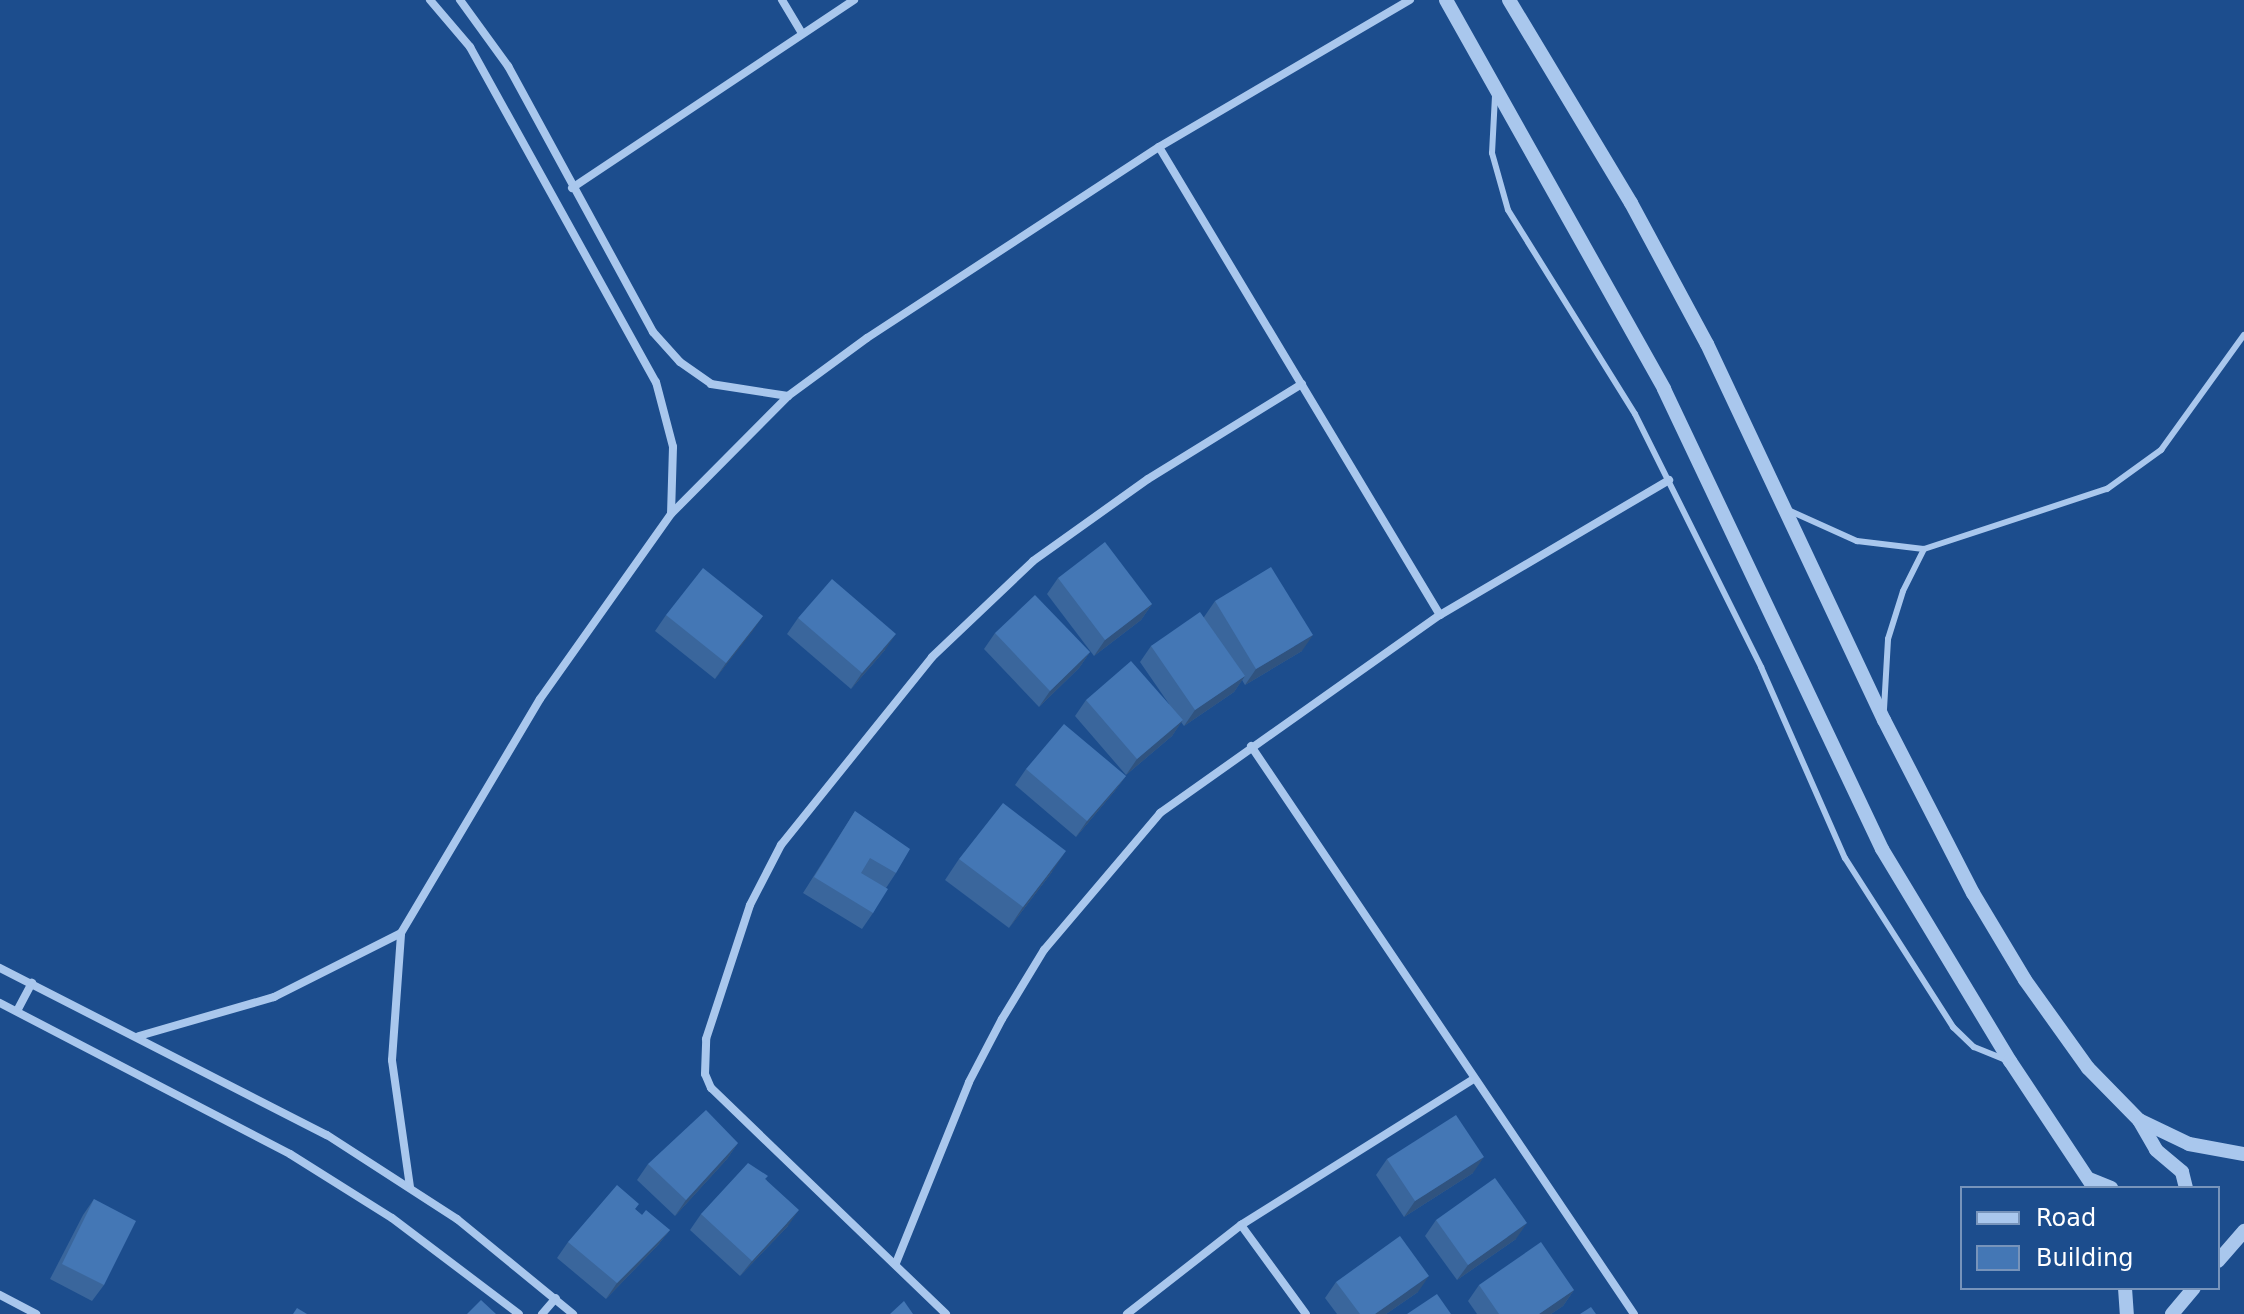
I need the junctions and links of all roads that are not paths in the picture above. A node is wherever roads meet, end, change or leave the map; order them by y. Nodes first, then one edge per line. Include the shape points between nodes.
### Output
1 (430, 0) edge
2 (460, 0) edge
3 (782, 0) edge
4 (854, 0) edge
5 (1410, 0) edge
6 (1446, 0) edge
7 (1509, 0) edge
8 (801, 32) junction
9 (1495, 84) junction
10 (1159, 147) junction
11 (572, 188) junction
12 (653, 332) junction
13 (2244, 335) edge
14 (636, 342) junction
15 (1302, 384) junction
16 (788, 396) junction
17 (1669, 480) junction
18 (1784, 508) junction
19 (671, 514) junction
20 (1924, 549) junction
21 (1440, 615) junction
22 (1884, 720) junction
23 (1251, 746) junction
24 (401, 933) junction
25 (0, 968) edge
26 (32, 983) junction
27 (0, 1003) edge
28 (17, 1011) junction
29 (139, 1036) junction
30 (2010, 1061) junction
31 (1472, 1080) junction
32 (2139, 1120) junction
33 (2244, 1154) edge
34 (2092, 1184) edge
35 (2186, 1186) edge
36 (410, 1187) junction
37 (1241, 1225) junction
38 (2244, 1231) edge
39 (2220, 1259) edge
40 (896, 1263) junction
41 (2125, 1290) edge
42 (2192, 1290) edge
43 (0, 1295) edge
44 (556, 1298) junction
45 (36, 1314) edge
46 (519, 1314) edge
47 (542, 1314) edge
48 (573, 1314) edge
49 (946, 1314) edge
50 (1127, 1314) edge
51 (1306, 1314) edge
52 (1634, 1314) edge
53 (2127, 1314) edge
54 (2172, 1314) edge

1 - 14 street via 470,47
2 - 11 street via 508,66
3 - 8 street
4 - 8 street
5 - 10 street
6 - 9 street
7 - 18 street via 1631,203 1707,344
8 - 11 street
9 - 17 lane via 1492,153 1508,210 1612,372
9 - 30 street via 1664,389 1882,849
10 - 15 street
10 - 16 street via 867,338
11 - 12 street
12 - 14 street
12 - 16 street via 680,362 711,384
13 - 20 lane via 2161,450 2127,478
14 - 19 street via 667,413 674,458
15 - 21 street
15 - 40 street via 1148,479 1033,561 943,646 781,845 750,905 706,1039 705,1074 719,1100
16 - 19 street
17 - 21 street
17 - 30 lane via 1761,667 1845,858 1953,1027 1974,1047
18 - 20 lane via 1857,541
18 - 22 street
19 - 24 street via 540,699
20 - 22 lane via 1888,639
21 - 23 street
22 - 32 street via 1973,893 2025,980 2088,1068
23 - 31 street
23 - 40 street via 1160,813 1044,950 969,1082
24 - 29 street via 274,997
24 - 36 street via 392,1060
25 - 26 street
26 - 28 street
26 - 29 street
27 - 28 street
28 - 46 street via 290,1154 392,1218
29 - 36 street via 327,1135
30 - 34 street
31 - 37 street
31 - 52 street
32 - 33 street via 2189,1144
32 - 35 street via 2156,1150 2182,1172
36 - 44 street
37 - 50 street
37 - 51 street
38 - 39 street
40 - 49 street
41 - 53 street
42 - 54 street
43 - 45 street
44 - 47 street
44 - 48 street

